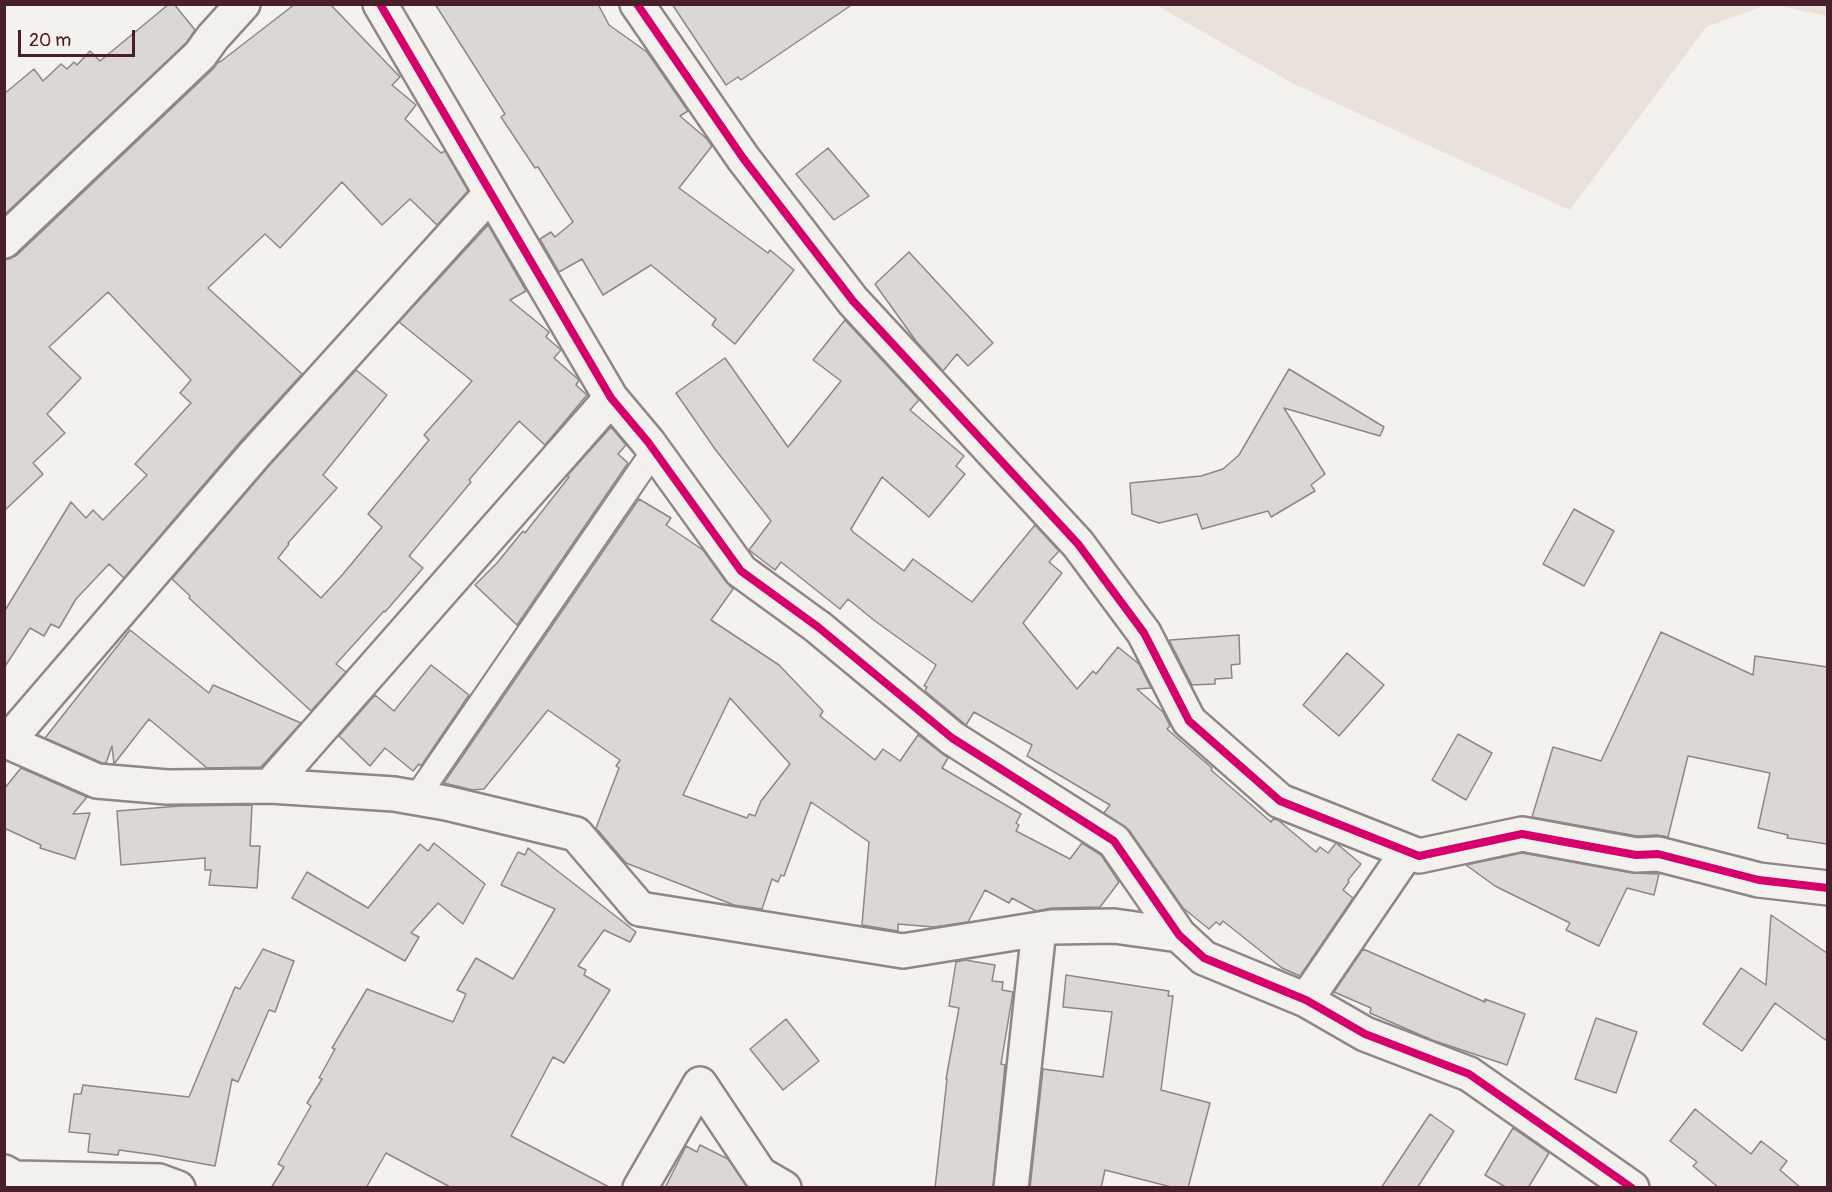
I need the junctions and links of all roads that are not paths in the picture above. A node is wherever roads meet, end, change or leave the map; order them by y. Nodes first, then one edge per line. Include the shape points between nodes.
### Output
1 (243, 4) edge
2 (380, 4) edge
3 (637, 4) edge
4 (490, 194) junction
5 (4, 241) edge
6 (611, 398) junction
7 (654, 451) junction
8 (6, 741) edge
9 (270, 786) junction
10 (416, 798) junction
11 (1407, 852) junction
12 (1827, 888) edge
13 (1039, 929) junction
14 (1179, 935) junction
15 (1306, 1000) junction
16 (4, 1172) edge
17 (178, 1188) edge
18 (640, 1188) edge
19 (784, 1188) edge
20 (1011, 1188) edge
21 (1632, 1188) edge

1 - 5 street via 200,54
2 - 4 street
3 - 11 street via 743,159 853,301 1078,544 1144,633 1189,721 1280,801
4 - 6 street
4 - 8 street via 246,464
6 - 7 street
6 - 9 street
7 - 10 lane
7 - 14 street via 741,571 818,627 952,738 1114,841
8 - 9 street via 97,782 167,787
9 - 10 street
10 - 13 street via 576,834 640,909 903,951
11 - 12 street via 1419,856 1522,834 1636,855 1658,854 1759,880
11 - 15 street
13 - 14 street via 1114,926
13 - 20 street
14 - 15 street via 1204,958
15 - 21 street via 1365,1034 1469,1074
16 - 17 street via 15,1178 159,1181
18 - 19 street via 700,1084 760,1174

